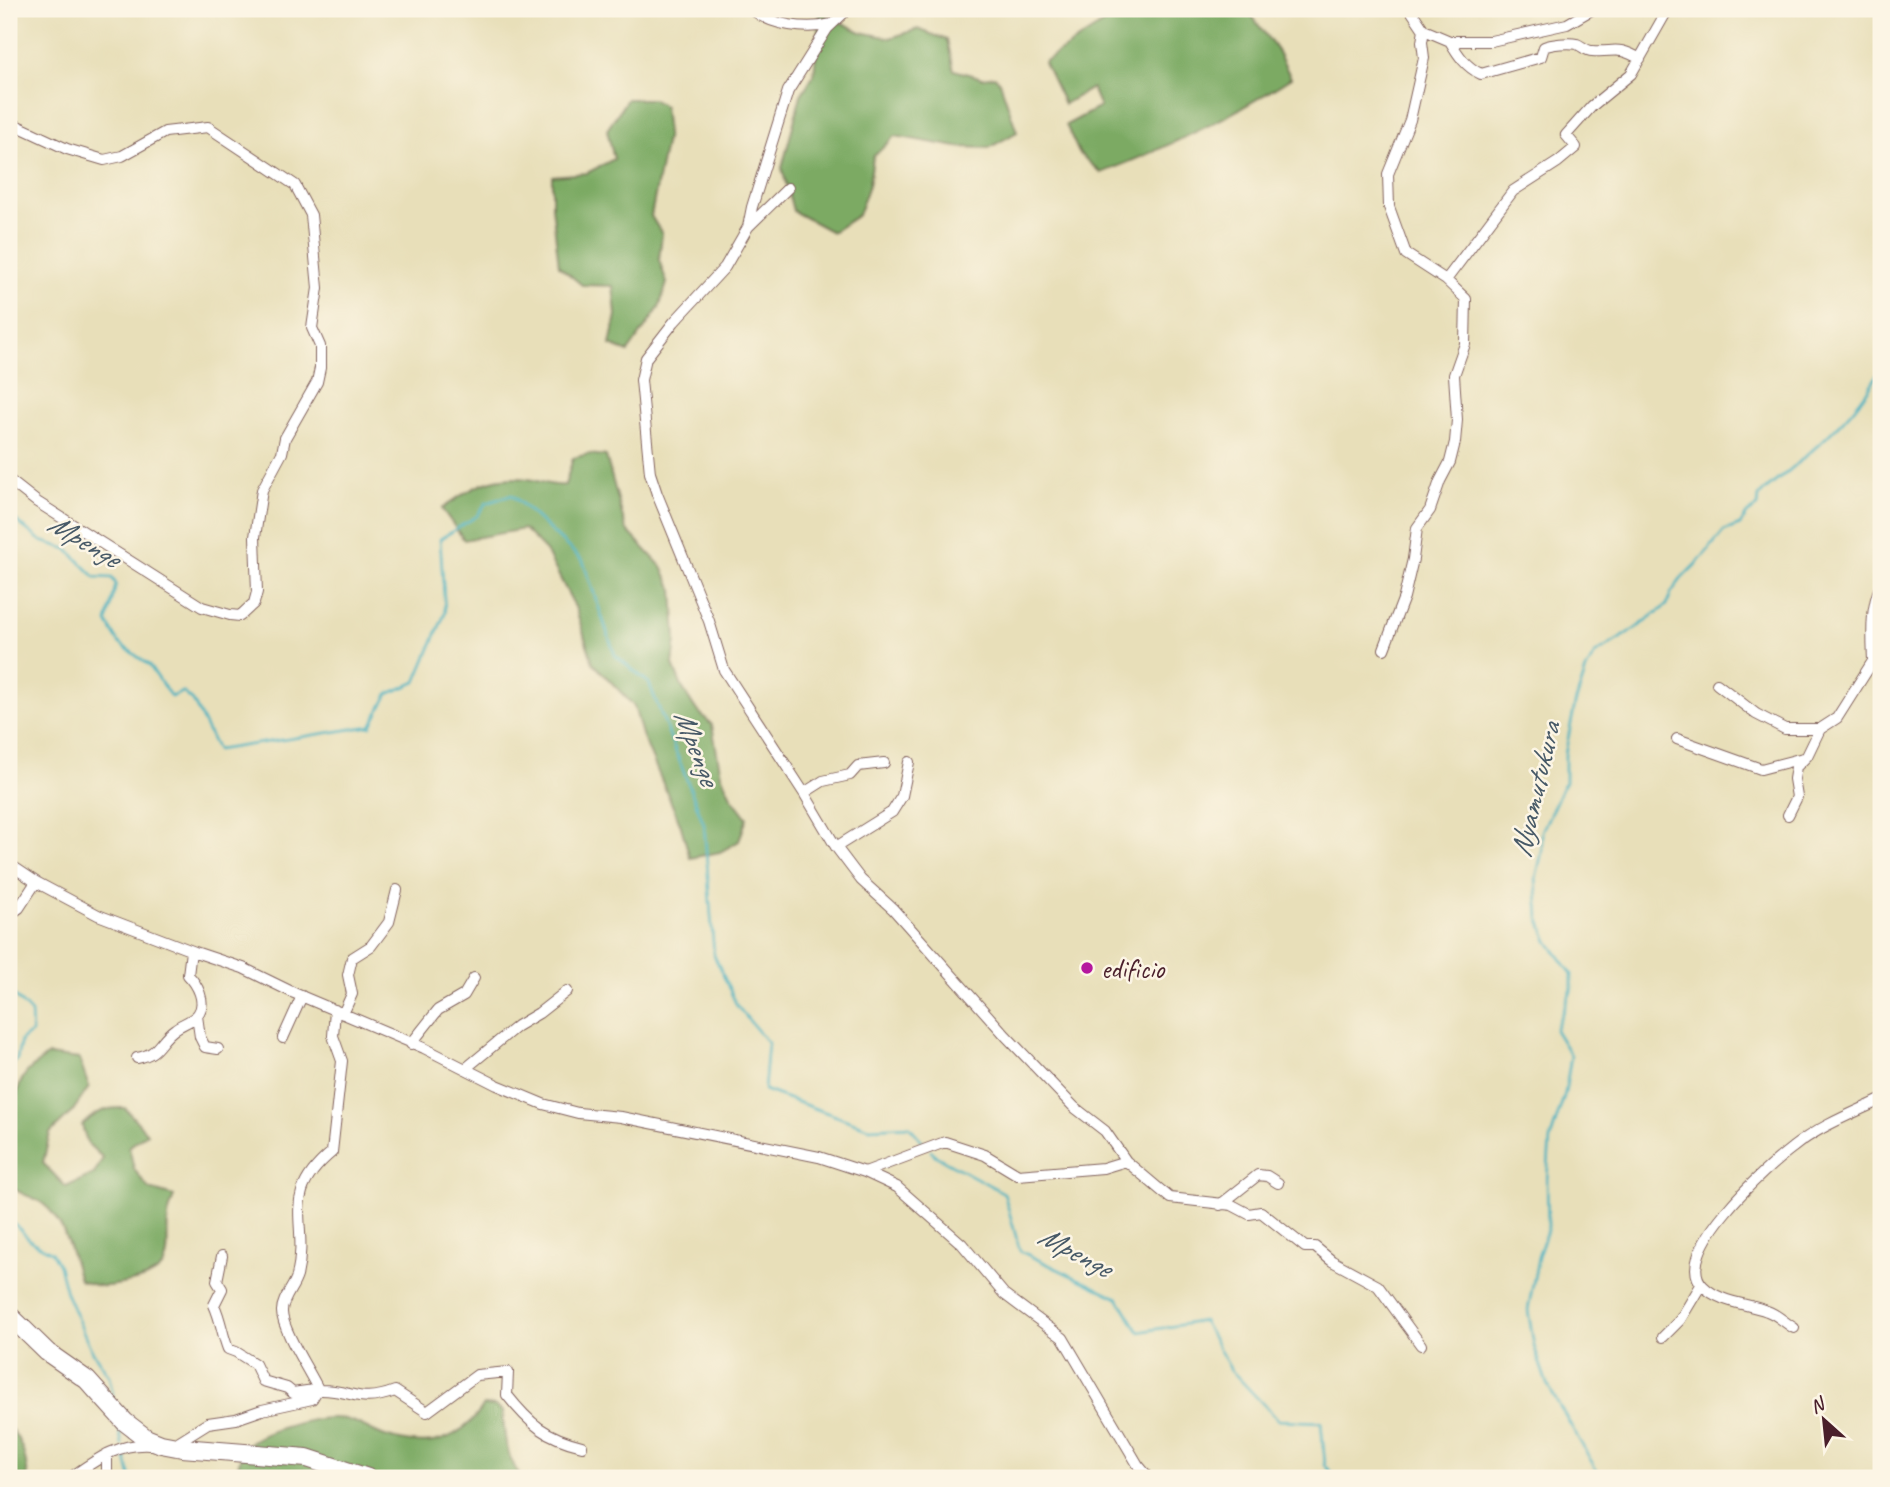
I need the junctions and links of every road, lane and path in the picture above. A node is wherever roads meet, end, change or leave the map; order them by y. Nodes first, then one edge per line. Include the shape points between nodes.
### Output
1 (752, 9) edge
2 (848, 9) edge
3 (1410, 9) edge
4 (1593, 9) edge
5 (1668, 9) edge
6 (832, 23) junction
7 (1424, 30) junction
8 (1450, 41) junction
9 (1640, 58) junction
10 (9, 122) edge
11 (788, 188) dead end
12 (748, 227) junction
13 (1446, 280) junction
14 (9, 480) edge
15 (1881, 585) edge
16 (1384, 649) dead end
17 (1877, 659) edge
18 (1717, 684) dead end
19 (1820, 729) junction
20 (1676, 739) dead end
21 (1807, 757) junction
22 (909, 762) dead end
23 (884, 763) dead end
24 (804, 793) junction
25 (1788, 815) dead end
26 (836, 847) junction
27 (9, 863) edge
28 (36, 882) junction
29 (397, 890) dead end
30 (9, 915) edge
31 (191, 951) junction
32 (474, 978) dead end
33 (566, 991) dead end
34 (302, 996) junction
35 (339, 1012) junction
36 (198, 1016) junction
37 (283, 1038) dead end
38 (411, 1044) junction
39 (218, 1049) dead end
40 (137, 1058) dead end
41 (465, 1069) junction
42 (1881, 1100) edge
43 (1126, 1161) junction
44 (865, 1172) junction
45 (1278, 1183) dead end
46 (1220, 1205) junction
47 (222, 1256) dead end
48 (1701, 1285) junction
49 (9, 1315) edge
50 (1794, 1328) dead end
51 (1663, 1337) dead end
52 (1421, 1345) dead end
53 (318, 1389) junction
54 (172, 1446) junction
55 (582, 1446) dead end
56 (107, 1454) junction
57 (70, 1478) edge
58 (107, 1478) edge
59 (368, 1478) edge
60 (1149, 1478) edge

1 - 6 street via 780,22 810,27
2 - 6 street
3 - 7 street
4 - 8 street via 1567,24 1491,41
5 - 9 street
6 - 12 street via 788,91
7 - 8 street
7 - 13 street via 1424,58 1410,120 1388,174 1389,207 1406,254
8 - 9 street via 1459,56 1481,74 1541,57 1549,44 1578,44 1590,52 1617,49
9 - 13 street via 1631,74 1566,135 1576,147 1513,191
10 - 14 street via 67,149 104,160 122,156 164,132 208,127 295,185 311,215 318,288 312,328 320,346 317,382 262,490 255,537 257,592 254,603 240,616 202,607
11 - 12 street
12 - 24 street via 725,267 646,358 641,380 650,473 724,670
13 - 16 street via 1466,299 1465,344 1454,375 1455,442 1430,510 1417,528 1405,597
15 - 17 street via 1872,628
17 - 19 street via 1837,718
18 - 19 street via 1785,729
19 - 21 street
20 - 21 street via 1761,769
21 - 25 street via 1796,767 1797,797
22 - 26 street via 902,796 892,812
23 - 24 street via 858,766 850,775 823,781
24 - 26 street
26 - 43 street via 1006,1037 1074,1107 1105,1131
27 - 28 street
28 - 30 street
28 - 31 street via 98,915
29 - 35 street via 389,922 371,946 352,958 348,975 352,995
31 - 34 street via 243,968
31 - 36 street via 188,975 197,984 202,1006
32 - 38 street via 464,995 438,1010
33 - 41 street
34 - 35 street
34 - 37 street
35 - 38 street
35 - 53 street via 333,1036 342,1061 332,1152 314,1168 299,1197 297,1277 281,1310
36 - 39 street via 205,1047
36 - 40 street via 173,1030 151,1055
38 - 41 street
41 - 44 street via 564,1110 820,1157
42 - 48 street via 1792,1147 1732,1205 1700,1250 1695,1263
43 - 44 street via 1103,1168 1018,1175 985,1155 945,1142
43 - 46 street via 1170,1198
44 - 60 street via 914,1201 962,1244 1004,1294 1063,1338
45 - 46 street via 1258,1175
46 - 52 street via 1232,1205 1249,1214 1261,1212 1305,1247 1315,1247 1378,1286
47 - 53 street via 217,1281 222,1289 214,1305 228,1349 255,1364 263,1381 293,1394
48 - 50 street via 1719,1296 1769,1311
48 - 51 street via 1680,1320
49 - 54 highway via 47,1352 87,1380 125,1422 146,1438
53 - 54 street via 312,1399 208,1423
53 - 55 street via 362,1398 395,1391 427,1412 477,1375 508,1372 507,1395 528,1420 556,1440
54 - 56 street via 129,1445
54 - 59 highway via 307,1458
56 - 57 street
56 - 58 street

